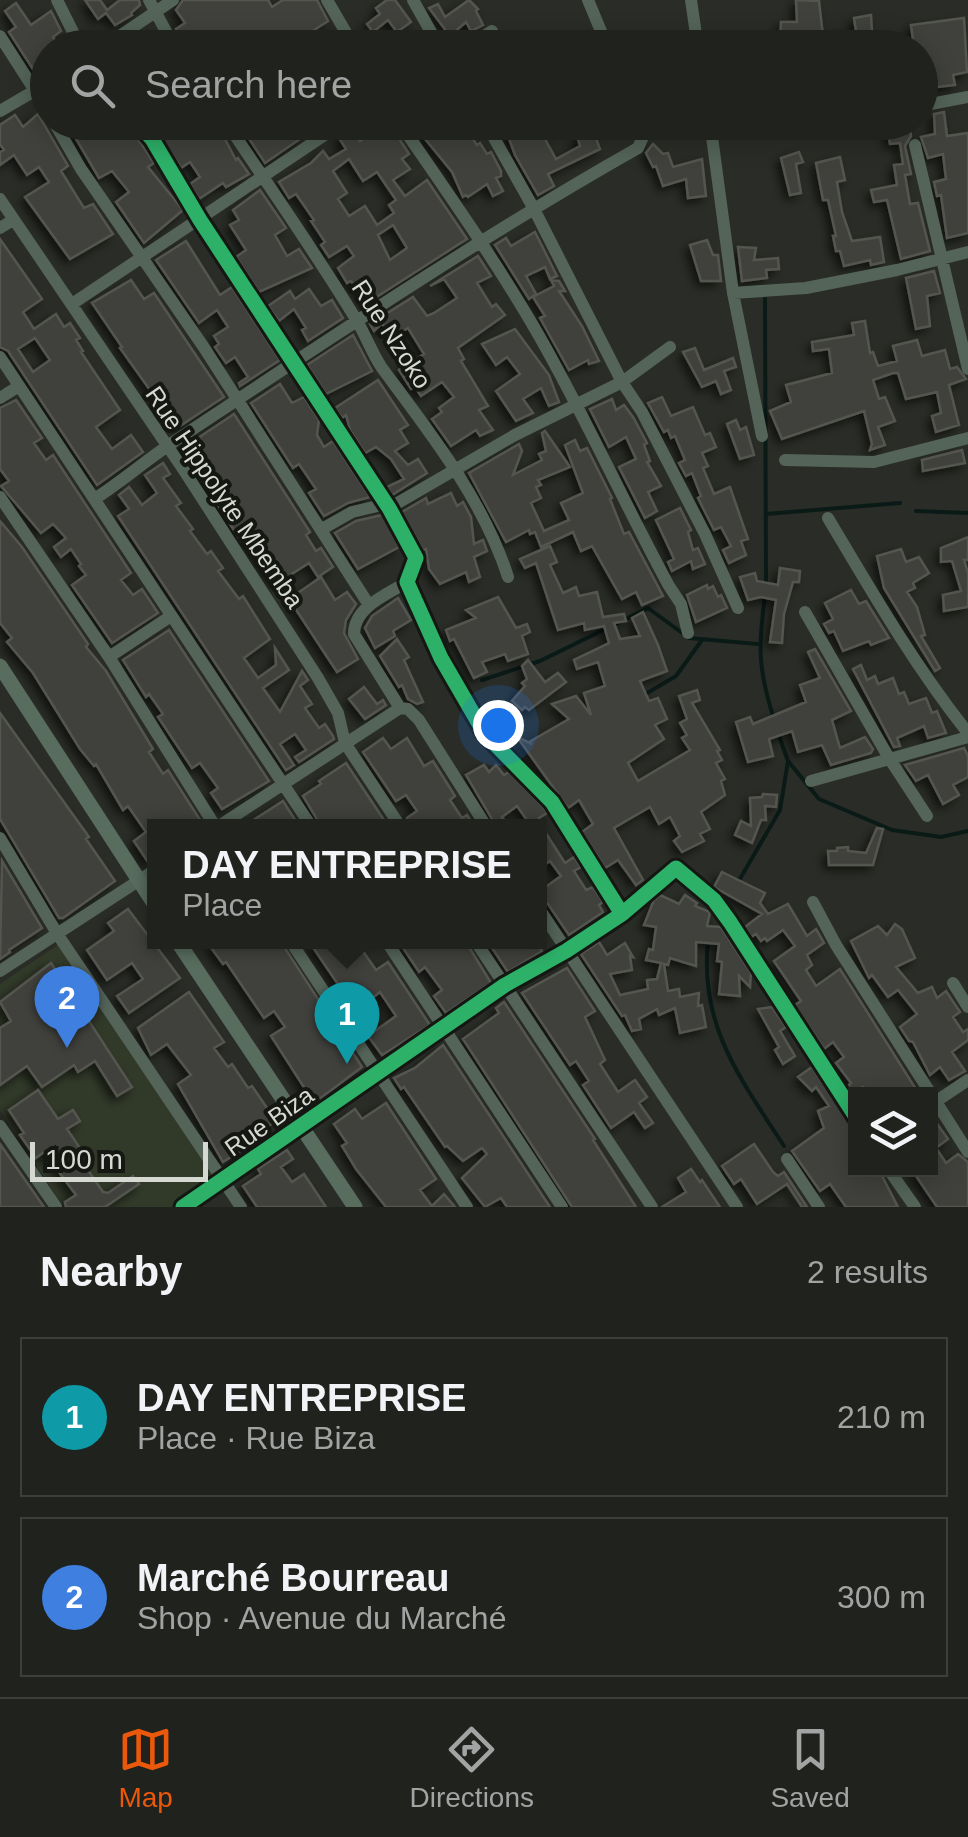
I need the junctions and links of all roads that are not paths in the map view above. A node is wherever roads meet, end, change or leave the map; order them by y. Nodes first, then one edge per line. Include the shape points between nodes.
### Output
1 (57, 0) edge
2 (172, 0) edge
3 (327, 0) edge
4 (413, 0) edge
5 (588, 0) edge
6 (691, 0) edge
7 (152, 5) edge
8 (72, 30) edge
9 (123, 30) edge
10 (166, 30) edge
11 (344, 30) edge
12 (430, 30) edge
13 (600, 30) edge
14 (695, 30) edge
15 (0, 36) edge
16 (30, 72) edge
17 (30, 94) edge
18 (968, 97) edge
19 (938, 103) edge
20 (0, 111) edge
21 (64, 140) edge
22 (153, 140) edge
23 (238, 140) edge
24 (318, 140) edge
25 (412, 140) edge
26 (494, 140) edge
27 (642, 140) edge
28 (712, 140) edge
29 (916, 145) dead end
30 (263, 178) junction
31 (0, 198) edge
32 (534, 209) junction
33 (13, 220) junction
34 (200, 220) junction
35 (0, 228) edge
36 (480, 242) junction
37 (968, 252) edge
38 (141, 255) junction
39 (940, 258) junction
40 (733, 293) junction
41 (72, 304) junction
42 (358, 323) junction
43 (670, 347) dead end
44 (0, 356) edge
45 (294, 363) junction
46 (968, 369) edge
47 (622, 382) junction
48 (19, 386) junction
49 (0, 398) edge
50 (238, 401) junction
51 (576, 403) junction
52 (762, 436) dead end
53 (968, 438) edge
54 (166, 447) junction
55 (785, 460) dead end
56 (454, 470) junction
57 (0, 497) edge
58 (96, 498) junction
59 (388, 506) junction
60 (828, 518) dead end
61 (322, 529) junction
62 (508, 577) dead end
63 (407, 582) junction
64 (369, 605) junction
65 (738, 608) dead end
66 (806, 612) dead end
67 (172, 616) junction
68 (688, 633) dead end
69 (109, 657) junction
70 (0, 666) edge
71 (400, 708) junction
72 (968, 735) edge
73 (345, 743) junction
74 (889, 758) junction
75 (811, 781) dead end
76 (284, 786) junction
77 (927, 816) dead end
78 (213, 819) edge
79 (229, 819) edge
80 (306, 819) edge
81 (395, 819) edge
82 (482, 819) edge
83 (0, 838) edge
84 (147, 875) edge
85 (138, 881) junction
86 (147, 895) edge
87 (813, 902) dead end
88 (622, 914) junction
89 (547, 921) edge
90 (58, 935) junction
91 (183, 949) edge
92 (297, 949) edge
93 (392, 949) edge
94 (481, 949) edge
95 (566, 952) junction
96 (0, 971) edge
97 (953, 984) dead end
98 (505, 985) junction
99 (968, 1007) edge
100 (444, 1027) junction
101 (378, 1070) junction
102 (968, 1080) edge
103 (923, 1087) edge
104 (938, 1100) edge
105 (848, 1105) edge
106 (938, 1110) edge
107 (0, 1126) edge
108 (302, 1127) junction
109 (968, 1152) edge
110 (787, 1159) dead end
111 (894, 1177) edge
112 (223, 1180) junction
113 (56, 1207) edge
114 (182, 1207) edge
115 (241, 1207) edge
116 (355, 1207) edge
117 (467, 1207) edge
118 (562, 1207) edge
119 (652, 1207) edge
120 (737, 1207) edge
121 (819, 1207) edge
122 (915, 1207) edge

1 - 8 street
2 - 7 street
3 - 11 street
4 - 12 street
5 - 13 street
6 - 14 street
7 - 9 street
7 - 10 street
15 - 16 street
17 - 20 street
18 - 19 street
21 - 38 street
22 - 34 street
23 - 30 street, Rue Nzoko
24 - 30 street
25 - 36 street
26 - 32 street
27 - 32 street
28 - 40 street
29 - 39 street
30 - 34 street
30 - 42 street, Rue Nzoko
31 - 33 street, Rue Hippolyte Mbemba
32 - 36 street
32 - 47 street
33 - 35 street
33 - 41 street, Rue Hippolyte Mbemba
34 - 38 street
34 - 45 street
36 - 42 street
36 - 51 street
37 - 39 street
38 - 41 street
38 - 50 street
39 - 40 street via 806,288
39 - 46 street
40 - 52 street
41 - 54 street, Rue Hippolyte Mbemba
42 - 45 street
42 - 56 street, Rue Nzoko
43 - 47 street
44 - 48 street
45 - 50 street
45 - 59 street
47 - 51 street
47 - 65 street
48 - 49 street
48 - 58 street
50 - 54 street
50 - 61 street
51 - 56 street
51 - 68 street via 616,489 678,595
53 - 55 street via 874,462
54 - 58 street
54 - 73 street, Rue Hippolyte Mbemba via 318,678
56 - 59 street
56 - 62 street, Rue Nzoko via 496,540
57 - 69 street
58 - 67 street
59 - 61 street via 352,512
59 - 63 street via 416,558
60 - 72 street via 897,635
61 - 64 street
63 - 64 street
63 - 88 street via 486,734 552,802
64 - 71 street via 354,634
66 - 74 street
67 - 69 street
67 - 76 street
69 - 78 street
70 - 85 main road
71 - 73 street
71 - 82 street via 419,720
72 - 74 street
73 - 76 street
73 - 81 street, Rue Hippolyte Mbemba
74 - 75 street
74 - 77 street
76 - 79 street
76 - 80 street
83 - 90 street
84 - 85 street
85 - 86 main road
85 - 90 street
87 - 103 street
88 - 95 street, Rue Biza
88 - 105 street, Rue Biza via 676,868 714,900
89 - 95 street
90 - 96 street
90 - 112 street
91 - 108 main road
92 - 101 street
93 - 100 street
94 - 98 street
95 - 98 street, Rue Biza
95 - 120 street
97 - 99 street
98 - 100 street, Rue Biza
98 - 119 street
100 - 101 street, Rue Biza
100 - 118 street
101 - 108 street, Rue Biza
101 - 117 street
102 - 104 street
106 - 109 street
107 - 113 street
108 - 112 street, Rue Biza
108 - 116 main road
110 - 121 street
111 - 122 street
112 - 114 street, Rue Biza
112 - 115 street

